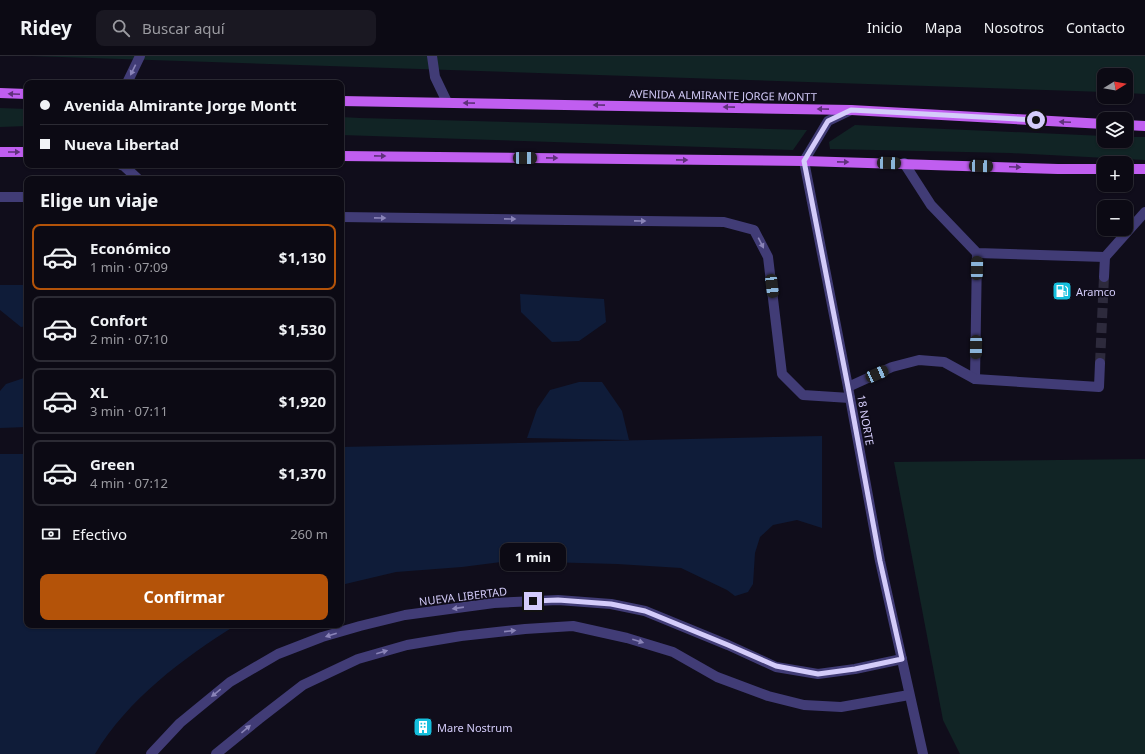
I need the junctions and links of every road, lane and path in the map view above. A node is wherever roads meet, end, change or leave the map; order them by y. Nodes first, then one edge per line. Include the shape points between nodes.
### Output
1 (140, 56) edge
2 (432, 56) edge
3 (128, 80) edge
4 (0, 93) edge
5 (24, 94) edge
6 (344, 101) edge
7 (447, 102) junction
8 (851, 110) junction
9 (1097, 124) edge
10 (1133, 125) edge
11 (1145, 126) edge
12 (0, 152) edge
13 (24, 152) edge
14 (344, 156) edge
15 (804, 161) junction
16 (904, 163) junction
17 (126, 168) edge
18 (1097, 169) edge
19 (1133, 169) edge
20 (1145, 169) edge
21 (135, 176) edge
22 (0, 196) edge
23 (24, 197) edge
24 (1145, 212) edge
25 (344, 217) edge
26 (977, 253) junction
27 (1105, 257) junction
28 (1104, 277) tunnel mouth
29 (1100, 363) tunnel mouth
30 (975, 379) junction
31 (848, 387) junction
32 (850, 398) junction
33 (902, 659) junction
34 (909, 695) junction
35 (151, 754) edge
36 (216, 754) edge
37 (923, 754) edge

1 -> 3 street
2 - 7 street via 435,77
5 -> 4 main road
6 - 7 main road, AVENIDA ALMIRANTE JORGE MONTT
8 -> 7 main road, AVENIDA ALMIRANTE JORGE MONTT
9 -> 8 main road, AVENIDA ALMIRANTE JORGE MONTT
8 - 15 street via 828,121
10 - 11 main road
12 -> 13 main road
14 -> 15 main road
15 -> 16 main road
15 - 31 street, 18 NORTE
16 -> 18 main road
16 - 26 street via 932,205
17 - 21 street
19 - 20 main road
22 - 23 street
24 - 27 street
25 -> 32 street via 724,222 754,230 768,258 782,374 803,395
26 - 27 street
26 - 30 street
27 - 28 street
29 - 30 street via 1099,387
30 - 31 street via 944,362 919,360 892,367
31 - 32 street, 18 NORTE
32 - 33 street, 18 NORTE via 880,561
33 - 34 street, 18 NORTE
33 -> 35 street, NUEVA LIBERTAD via 818,674 776,666 645,611 611,604 558,600 494,602 405,615 322,637 278,654 230,682 180,723
36 -> 34 street via 258,718 303,685 358,659 414,644 525,629 572,626 627,638 673,652 717,677 768,696 804,705 841,707
34 - 37 street, 18 NORTE

